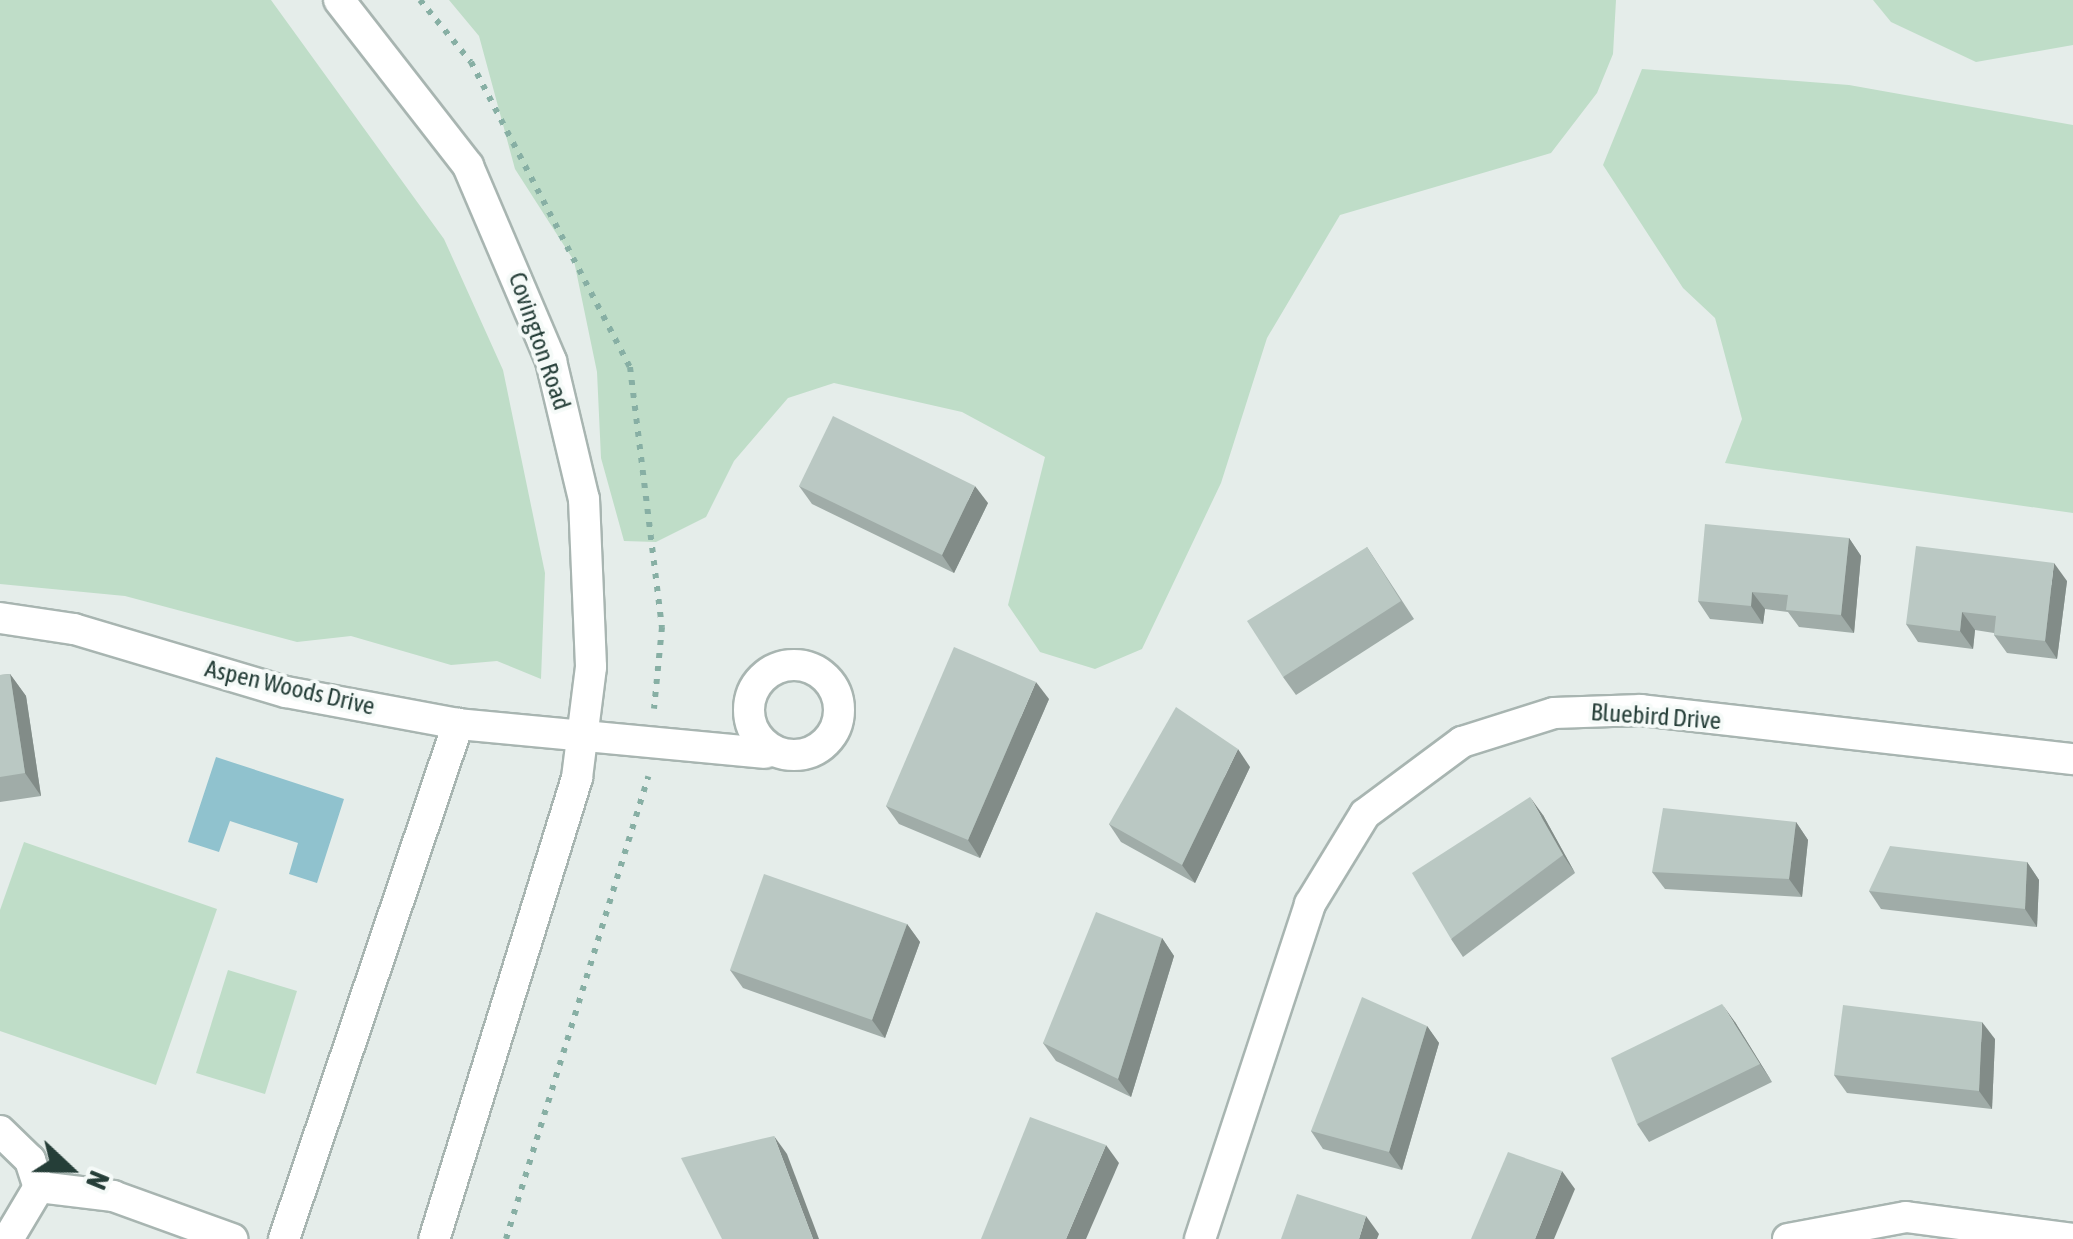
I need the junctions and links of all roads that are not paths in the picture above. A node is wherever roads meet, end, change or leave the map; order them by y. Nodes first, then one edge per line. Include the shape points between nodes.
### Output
1 (339, 0) edge
2 (0, 618) edge
3 (458, 724) junction
4 (585, 734) junction
5 (765, 752) dead end
6 (2073, 758) edge
7 (0, 1131) edge
8 (39, 1187) junction
9 (8, 1239) edge
10 (232, 1239) edge
11 (284, 1239) edge
12 (434, 1239) edge
13 (1200, 1239) edge
14 (1788, 1239) edge
15 (2073, 1239) edge

1 - 4 street, Covington Road via 468,166 551,361 584,499
2 - 3 street, Aspen Woods Drive via 74,629 286,692
3 - 4 street, Aspen Woods Drive
3 - 11 street
4 - 5 street
4 - 12 street, Covington Road via 548,895
6 - 13 street, Bluebird Drive via 1609,709 1554,713 1462,742 1364,814 1310,904
7 - 8 street via 30,1160
8 - 9 street
8 - 10 street via 113,1196
14 - 15 street via 1906,1217

